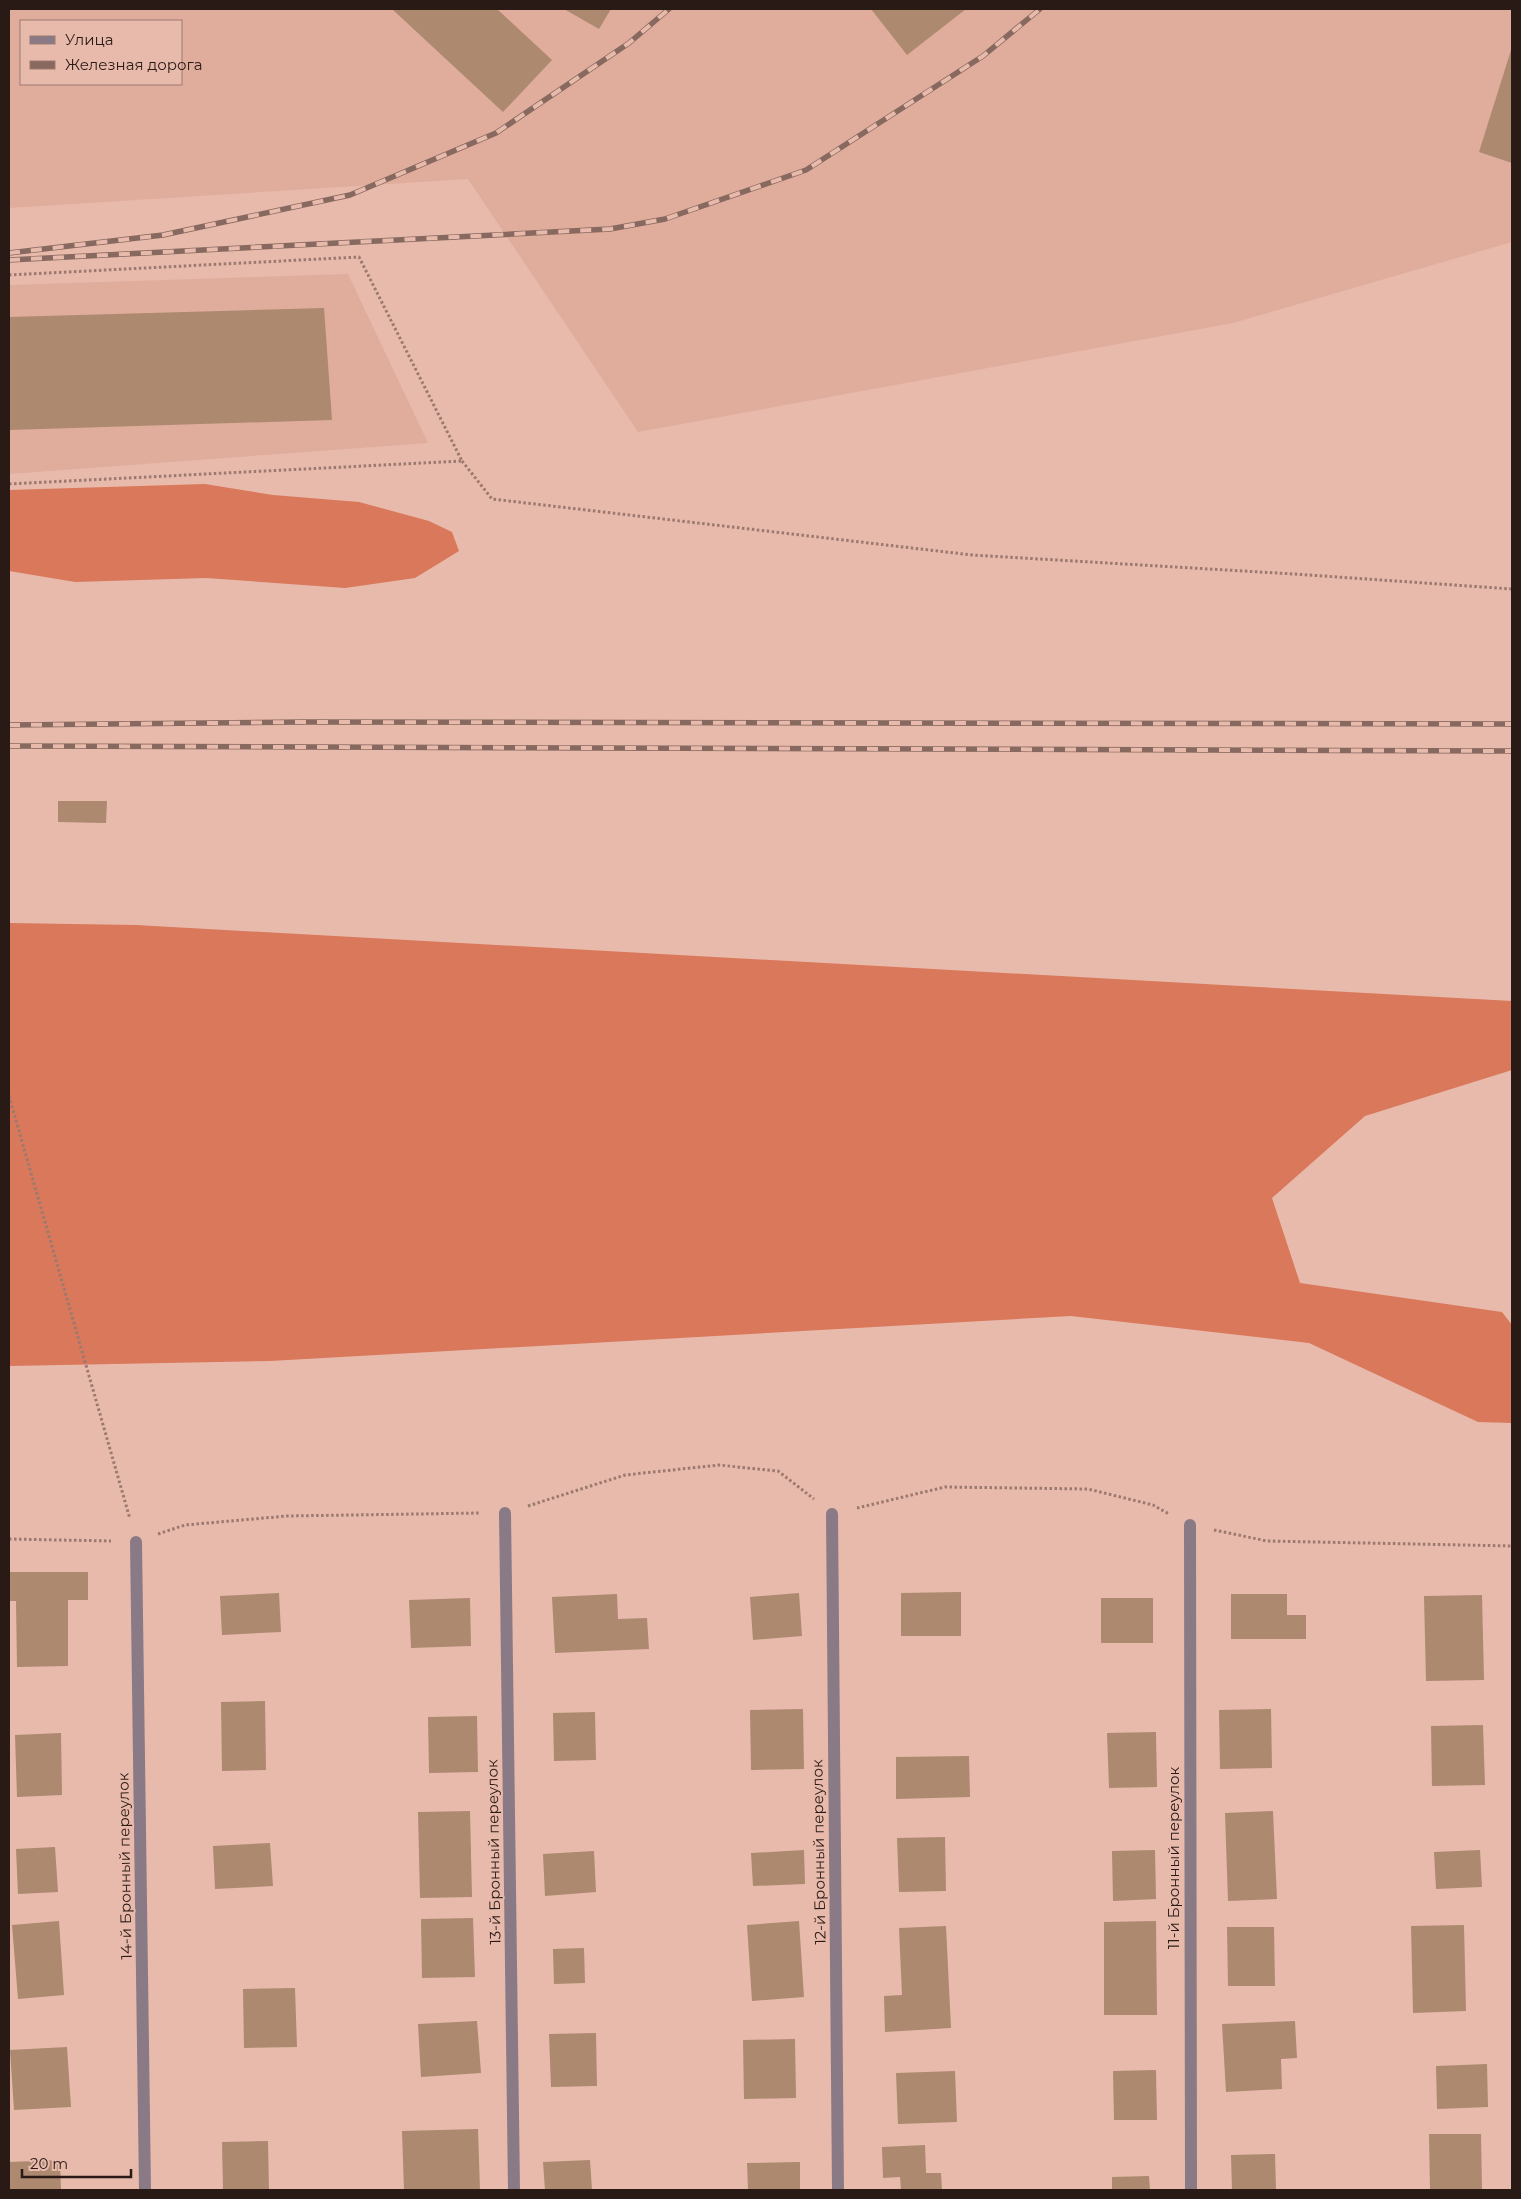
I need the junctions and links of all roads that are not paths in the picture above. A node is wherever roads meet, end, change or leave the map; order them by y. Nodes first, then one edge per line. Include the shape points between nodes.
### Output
1 (505, 1513) road end
2 (832, 1514) road end
3 (1190, 1525) dead end
4 (136, 1542) road end
5 (145, 2190) edge
6 (514, 2190) edge
7 (838, 2190) edge
8 (1191, 2190) edge

1 - 6 street, 13-й Бронный переулок
2 - 7 street, 12-й Бронный переулок
3 - 8 street, 11-й Бронный переулок
4 - 5 street, 14-й Бронный переулок

